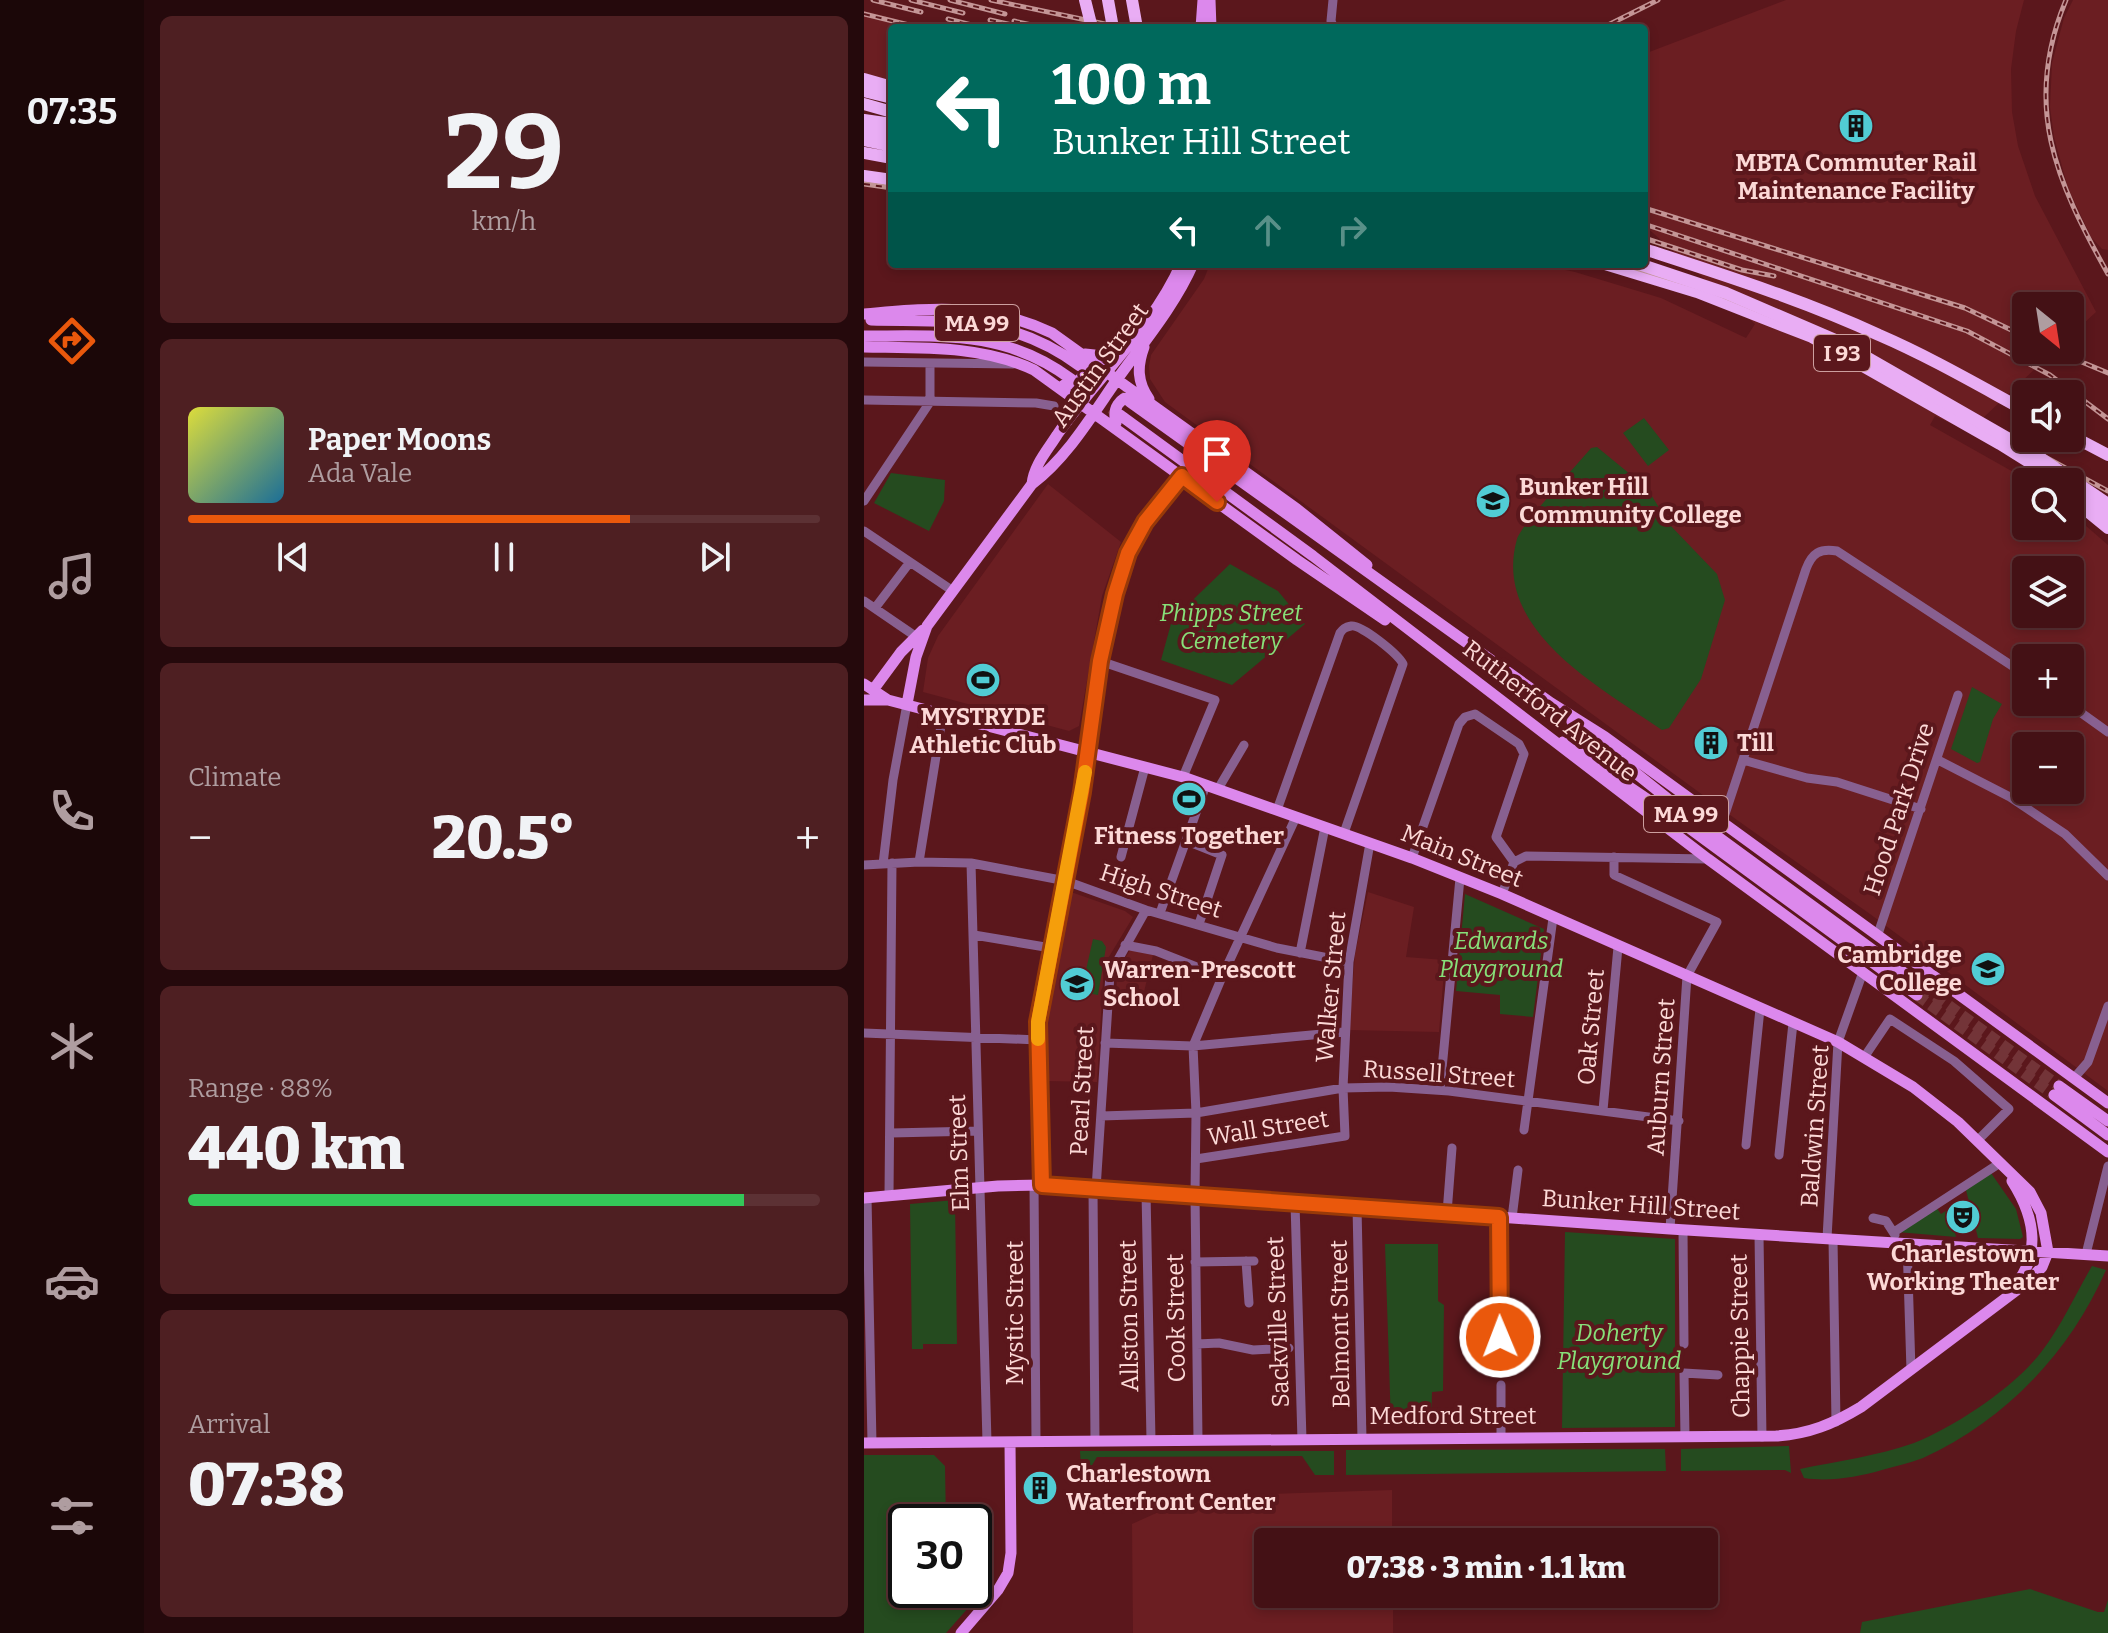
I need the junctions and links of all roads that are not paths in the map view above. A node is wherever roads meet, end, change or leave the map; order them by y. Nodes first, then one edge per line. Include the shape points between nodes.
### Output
1 (1085, 0) edge
2 (1108, 0) edge
3 (1132, 0) edge
4 (1203, 0) edge
5 (1210, 0) edge
6 (1333, 0) edge
7 (1091, 24) edge
8 (1112, 24) edge
9 (1136, 24) edge
10 (1201, 24) edge
11 (1211, 24) edge
12 (1332, 24) edge
13 (864, 79) edge
14 (888, 86) edge
15 (864, 91) edge
16 (888, 97) edge
17 (867, 105) edge
18 (888, 110) edge
19 (864, 120) edge
20 (888, 123) edge
21 (864, 128) edge
22 (888, 134) edge
23 (864, 140) edge
24 (888, 145) edge
25 (864, 153) edge
26 (888, 157) edge
27 (864, 176) edge
28 (888, 179) edge
29 (1648, 243) edge
30 (1648, 250) edge
31 (1648, 267) edge
32 (1179, 268) edge
33 (1190, 268) edge
34 (1618, 268) edge
35 (1641, 268) edge
36 (1167, 300) junction
37 (864, 316) edge
38 (1149, 335) junction
39 (864, 336) edge
40 (1127, 344) junction
41 (864, 347) edge
42 (1081, 353) junction
43 (864, 362) edge
44 (930, 363) junction
45 (1020, 364) junction
46 (1080, 366) tunnel mouth
47 (1106, 371) junction
48 (1071, 379) tunnel mouth
49 (1117, 379) junction
50 (1052, 381) junction
51 (2012, 396) edge
52 (1142, 397) junction
53 (864, 400) edge
54 (930, 402) junction
55 (1130, 402) tunnel mouth
56 (1081, 403) junction
57 (2012, 404) edge
58 (1155, 405) junction
59 (1054, 406) dead end
60 (1955, 409) junction
61 (1094, 412) junction
62 (1120, 415) tunnel mouth
63 (1120, 431) junction
64 (2084, 433) edge
65 (2084, 442) edge
66 (2108, 446) edge
67 (2108, 455) edge
68 (2025, 459) junction
69 (2032, 468) edge
70 (2039, 468) edge
71 (1182, 476) junction
72 (864, 481) edge
73 (876, 482) junction
74 (1032, 484) junction
75 (2084, 498) edge
76 (864, 501) edge
77 (2108, 505) edge
78 (2084, 508) edge
79 (2108, 515) edge
80 (2108, 528) edge
81 (864, 531) edge
82 (910, 562) junction
83 (953, 591) junction
84 (864, 601) edge
85 (875, 608) junction
86 (1439, 624) junction
87 (919, 638) junction
88 (1430, 646) junction
89 (1100, 661) junction
90 (2012, 666) edge
91 (868, 687) edge
92 (1958, 695) dead end
93 (864, 700) edge
94 (888, 700) junction
95 (1551, 703) junction
96 (907, 704) junction
97 (943, 713) junction
98 (2084, 715) edge
99 (1535, 725) junction
100 (2108, 732) edge
101 (1244, 745) dead end
102 (1087, 751) junction
103 (1743, 760) junction
104 (1938, 760) junction
105 (1145, 767) junction
106 (1183, 777) junction
107 (1212, 787) junction
108 (1921, 809) junction
109 (1277, 810) junction
110 (1296, 817) junction
111 (1722, 823) junction
112 (1325, 827) junction
113 (1344, 833) junction
114 (1187, 841) junction
115 (1370, 843) junction
116 (1121, 857) dead end
117 (1614, 857) junction
118 (1412, 858) junction
119 (1708, 859) junction
120 (919, 862) junction
121 (1514, 862) junction
122 (971, 863) junction
123 (887, 864) junction
124 (864, 865) edge
125 (2108, 876) edge
126 (1460, 878) junction
127 (1066, 881) junction
128 (1502, 894) junction
129 (1146, 910) junction
130 (1160, 913) junction
131 (1553, 918) junction
132 (1199, 924) junction
133 (1878, 934) junction
134 (974, 935) junction
135 (1240, 937) junction
136 (1125, 945) junction
137 (1618, 947) junction
138 (1051, 948) junction
139 (1300, 953) junction
140 (1349, 962) junction
141 (1863, 972) junction
142 (1687, 976) junction
143 (1222, 977) junction
144 (2108, 1006) edge
145 (1760, 1009) junction
146 (1793, 1023) junction
147 (1344, 1032) junction
148 (864, 1033) edge
149 (890, 1035) junction
150 (975, 1038) junction
151 (1038, 1040) junction
152 (1838, 1042) junction
153 (1105, 1043) junction
154 (1193, 1046) junction
155 (1865, 1056) junction
156 (2074, 1078) junction
157 (1343, 1088) junction
158 (1440, 1090) junction
159 (1529, 1101) junction
160 (2108, 1103) edge
161 (1603, 1110) junction
162 (1196, 1113) junction
163 (1101, 1116) junction
164 (1679, 1121) junction
165 (2108, 1121) edge
166 (1524, 1130) dead end
167 (978, 1131) junction
168 (891, 1133) junction
169 (2108, 1135) edge
170 (1345, 1136) joint
171 (1978, 1140) junction
172 (1746, 1145) dead end
173 (1452, 1148) dead end
174 (2108, 1152) edge
175 (1779, 1155) dead end
176 (1196, 1159) junction
177 (2000, 1163) junction
178 (2108, 1166) edge
179 (1518, 1170) dead end
180 (1038, 1184) junction
181 (980, 1187) junction
182 (1095, 1189) junction
183 (1146, 1192) junction
184 (889, 1195) junction
185 (1195, 1195) junction
186 (866, 1197) edge
187 (1295, 1203) junction
188 (1357, 1207) junction
189 (1447, 1213) junction
190 (1506, 1217) junction
191 (1873, 1218) dead end
192 (1677, 1230) junction
193 (1759, 1235) junction
194 (1830, 1239) junction
195 (1899, 1239) junction
196 (866, 1247) edge
197 (2032, 1252) junction
198 (2048, 1252) junction
199 (2086, 1254) junction
200 (2108, 1256) edge
201 (1195, 1262) junction
202 (2001, 1301) junction
203 (1249, 1303) dead end
204 (1500, 1337) dead end
205 (867, 1344) edge
206 (1197, 1344) junction
207 (1684, 1344) dead end
208 (1289, 1348) dead end
209 (1911, 1370) junction
210 (1718, 1375) dead end
211 (1501, 1385) dead end
212 (1836, 1422) junction
213 (1685, 1437) junction
214 (1762, 1437) junction
215 (1501, 1438) junction
216 (1362, 1439) junction
217 (1151, 1440) junction
218 (1198, 1440) junction
219 (1302, 1440) junction
220 (1036, 1441) junction
221 (1095, 1441) junction
222 (987, 1442) junction
223 (1010, 1442) junction
224 (868, 1443) edge
225 (961, 1633) edge

1 - 7 highway, bridge
2 - 8 highway, bridge
3 - 9 highway
4 - 10 main road
5 - 11 main road
6 - 12 street
13 - 14 highway
15 - 16 highway
17 - 18 highway
19 - 20 highway
21 - 22 highway
23 - 24 highway
25 - 26 highway
27 - 28 highway
29 - 51 highway via 1870,323
30 - 57 highway via 1867,329
31 - 60 highway, I 93, bridge via 1816,329
32 - 36 main road, Austin Street
33 - 36 main road, Austin Street
34 - 68 highway, I 93 via 1710,296 1812,337
35 - 60 highway, I 93, bridge via 1815,332
36 - 38 main road, Austin Street
36 - 40 main road, Austin Street
37 - 42 main road via 948,308 984,311 1038,327
37 - 46 main road, MA 99 via 996,326 1042,342
38 - 49 main road, Austin Street
38 - 58 main road via 1139,374
39 - 48 main road, MA 99 via 995,342 1036,357
40 - 42 main road via 1104,356
40 - 47 main road, Austin Street
41 - 45 main road via 966,351
42 - 47 main road
42 - 50 main road via 1081,379 1068,385
43 - 44 street
44 - 45 street
44 - 54 street
45 - 50 main road
47 - 49 main road
47 - 56 main road, Austin Street
49 - 52 main road
49 - 61 main road, Austin Street
50 - 56 main road
52 - 58 main road
52 - 63 main road via 1127,397 1117,406 1114,417
53 - 54 street
54 - 59 street
54 - 73 street
55 - 86 main road, MA 99
56 - 61 main road
56 - 74 main road, Austin Street via 1039,463
58 - 86 main road via 1305,515
60 - 68 highway, I 93, bridge
60 - 69 highway, bridge
60 - 77 highway, I 93, bridge
61 - 63 main road
61 - 74 main road, Austin Street
62 - 88 main road, MA 99
63 - 71 main road
64 - 66 highway
65 - 67 highway
68 - 70 highway, I 93
71 - 88 main road via 1356,601
71 - 89 street, Mystic Street via 1128,553
72 - 73 street
73 - 76 street
74 - 83 main road, Austin Street
75 - 79 highway
78 - 80 highway
81 - 82 street
82 - 83 street
82 - 85 street
83 - 87 main road, Austin Street
84 - 85 street
85 - 87 street
86 - 95 main road, Rutherford Avenue / MA 99
87 - 91 main road
87 - 96 main road, Austin Street
88 - 99 main road, Rutherford Avenue / MA 99
89 - 102 street, Mystic Street
89 - 106 street via 1215,700
90 - 103 street via 1837,551 1816,552
91 - 94 main road, Main Street
92 - 104 street, Hood Park Drive
93 - 94 main road
94 - 96 main road, Main Street
95 - 99 main road, MA 99 via 1688,815 1919,990 1631,786
95 - 111 main road, Rutherford Avenue
96 - 97 main road, Main Street
96 - 123 street via 893,780
97 - 102 main road, Main Street
97 - 120 street
98 - 100 street
99 - 119 main road, Rutherford Avenue
101 - 107 street
102 - 105 main road, Main Street
102 - 127 street, Mystic Street
103 - 108 street
103 - 111 street
104 - 108 street, Hood Park Drive
104 - 125 street via 2010,797 2065,834
105 - 106 main road, Main Street
105 - 116 street
106 - 107 main road, Main Street
107 - 109 main road, Main Street
107 - 114 street
108 - 133 street, Hood Park Drive
109 - 110 main road, Main Street
109 - 113 street via 1340,633 1358,627 1403,664
110 - 112 main road, Main Street
110 - 135 street
111 - 133 main road, Rutherford Avenue
112 - 113 main road, Main Street
112 - 139 street
113 - 115 main road, Main Street
114 - 130 street
114 - 132 street via 1222,855
115 - 118 main road, Main Street
115 - 140 street, Walker Street
117 - 119 street
117 - 121 street via 1526,856
117 - 142 street via 1614,875 1717,922
118 - 121 street via 1459,724 1475,714 1519,744 1524,754 1496,837
118 - 126 main road, Main Street
119 - 141 main road, Rutherford Avenue
120 - 122 street, High Street
120 - 123 street, High Street
121 - 128 street
122 - 127 street, High Street
122 - 134 street, Elm Street
123 - 124 street, High Street
123 - 149 street
126 - 128 main road, Main Street
126 - 158 street
127 - 129 street, High Street
127 - 138 street, Mystic Street
128 - 131 main road, Main Street
129 - 130 street, High Street
129 - 136 street, Pearl Street
130 - 132 street, High Street
131 - 137 main road, Main Street
131 - 159 street
132 - 135 street, High Street
133 - 156 main road, Rutherford Avenue
134 - 138 street
134 - 150 street, Elm Street
135 - 139 street, High Street
135 - 143 street
136 - 143 street via 1156,951
136 - 153 street, Pearl Street via 1110,974
137 - 142 main road, Main Street
137 - 161 street, Oak Street
138 - 151 street, Mystic Street
139 - 140 street, High Street
140 - 147 street, Walker Street
141 - 152 street, Baldwin Street
141 - 174 main road, Rutherford Avenue
142 - 145 main road, Main Street
142 - 164 street, Auburn Street
143 - 154 street
144 - 156 street via 2088,1062
145 - 146 main road, Main Street
145 - 172 street
146 - 152 main road, Main Street
146 - 175 street
147 - 154 street
147 - 157 street, Walker Street
148 - 149 street
149 - 150 street
149 - 168 street
150 - 151 street
150 - 167 street, Elm Street
151 - 180 street, Mystic Street
152 - 155 main road, Main Street
152 - 194 street, Baldwin Street
153 - 154 street
153 - 163 street, Pearl Street
154 - 162 street, Cook Street
155 - 171 main road, Main Street
155 - 171 street via 1890,1019 1954,1061 2009,1109
156 - 160 main road, Rutherford Avenue
157 - 158 street, Russell Street
157 - 162 street, Russell Street
157 - 170 street, Walker Street
158 - 159 street, Russell Street
159 - 161 street, Russell Street
159 - 166 street
161 - 164 street, Russell Street
162 - 163 street, Russell Street
162 - 176 street, Cook Street
163 - 182 street, Pearl Street
164 - 192 street, Auburn Street
165 - 169 main road via 2057,1090
167 - 168 street
167 - 181 street, Elm Street
168 - 184 street
170 - 176 street, Wall Street
171 - 177 main road, Main Street
173 - 189 street
176 - 185 street, Cook Street
177 - 195 street
177 - 197 main road, Main Street via 2029,1214
177 - 198 main road, Main Street via 2036,1201
178 - 199 street
179 - 190 street
180 - 181 main road, Bunker Hill Street
180 - 182 main road, Bunker Hill Street
180 - 220 street, Mystic Street
181 - 184 main road, Bunker Hill Street
181 - 222 street, Elm Street
182 - 183 main road, Bunker Hill Street
182 - 221 street, Pearl Street
183 - 185 main road, Bunker Hill Street
183 - 217 street, Allston Street
184 - 186 main road, Bunker Hill Street
185 - 187 main road, Bunker Hill Street
185 - 201 street, Cook Street
186 - 196 street
187 - 188 main road, Bunker Hill Street
187 - 219 street, Sackville Street
188 - 189 main road, Bunker Hill Street
188 - 216 street, Belmont Street
189 - 190 main road, Bunker Hill Street
190 - 192 main road, Bunker Hill Street
190 - 204 street
191 - 195 street via 1886,1221
192 - 193 main road, Bunker Hill Street
192 - 207 street, Auburn Street
193 - 194 main road, Bunker Hill Street
193 - 214 street, Chappie Street
194 - 195 main road, Bunker Hill Street
194 - 212 street, Baldwin Street
195 - 197 main road, Bunker Hill Street
195 - 209 street
196 - 205 street
197 - 198 main road
197 - 202 main road, Medford Street via 2023,1275
198 - 199 main road
198 - 202 main road, Medford Street via 2035,1276
199 - 200 main road
201 - 203 street via 1250,1261
201 - 206 street, Cook Street
202 - 209 main road, Medford Street
205 - 224 street
206 - 208 street
206 - 218 street, Cook Street
209 - 212 main road, Medford Street
210 - 213 street via 1684,1373
211 - 215 street
212 - 214 main road, Medford Street via 1806,1433
213 - 214 main road, Medford Street
213 - 215 main road, Medford Street
215 - 216 main road, Medford Street
216 - 219 main road, Medford Street
217 - 218 main road, Medford Street
217 - 221 main road, Medford Street
218 - 219 main road, Medford Street
220 - 221 main road, Medford Street
220 - 223 main road, Medford Street
222 - 223 main road, Medford Street
222 - 224 main road, Medford Street
223 - 225 main road via 1008,1573

